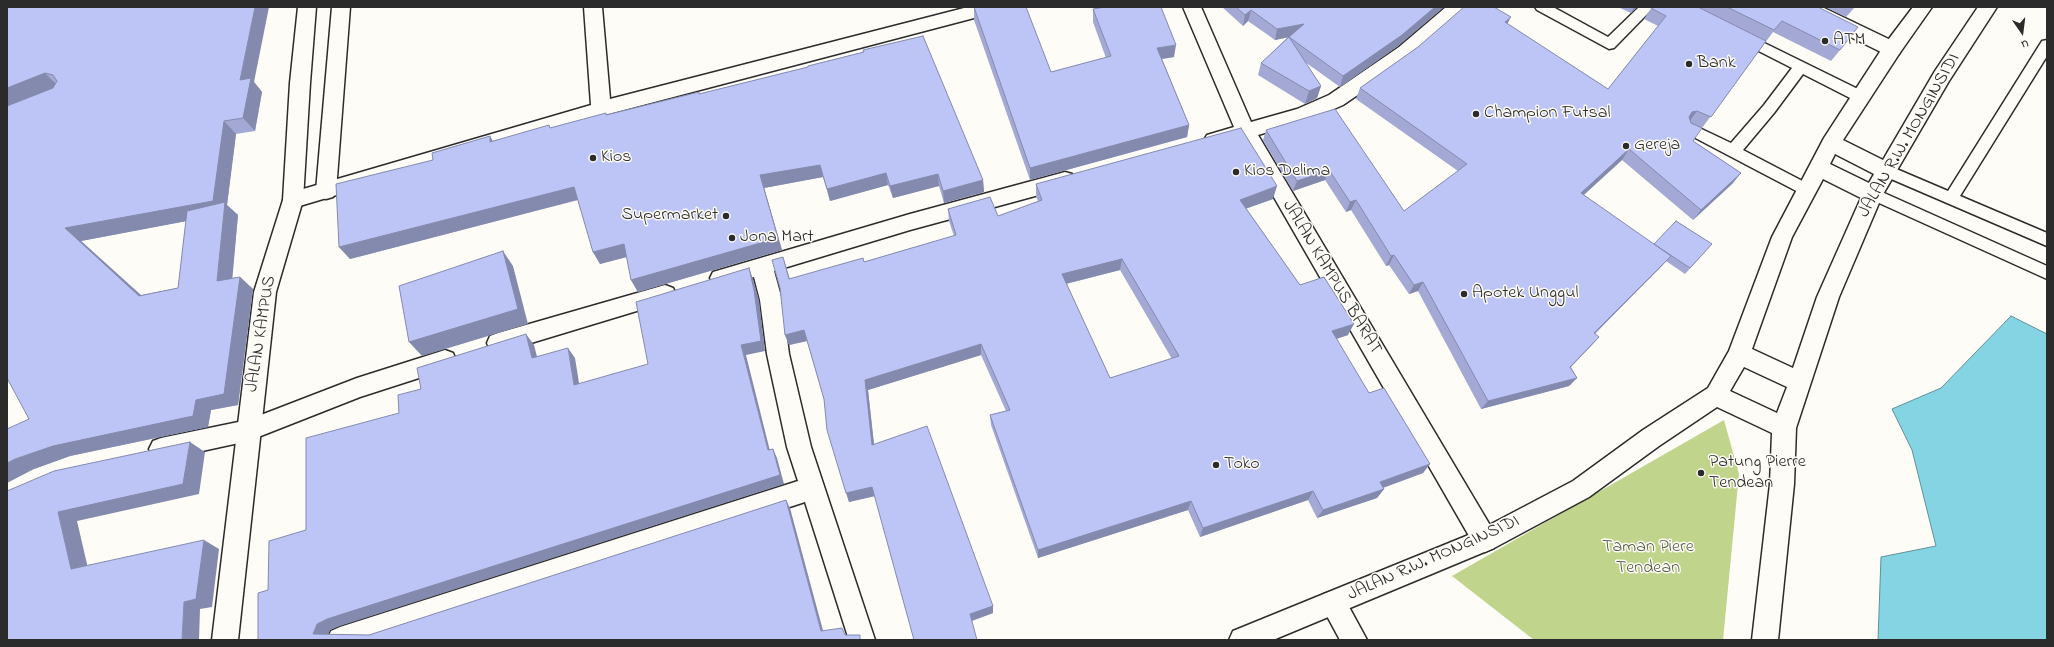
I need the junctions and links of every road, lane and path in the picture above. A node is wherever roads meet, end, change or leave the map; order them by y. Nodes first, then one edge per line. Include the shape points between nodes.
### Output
1 (307, 7) edge
2 (593, 7) edge
3 (994, 7) edge
4 (1192, 7) edge
5 (1458, 7) edge
6 (1542, 7) edge
7 (1646, 7) edge
8 (1806, 7) edge
9 (1923, 7) edge
10 (1988, 7) edge
11 (345, 8) edge
12 (1731, 32) edge
13 (2047, 45) edge
14 (1892, 49) junction
15 (1800, 67) junction
16 (1861, 97) junction
17 (601, 109) junction
18 (1689, 128) edge
19 (1246, 132) junction
20 (1831, 143) junction
21 (1193, 146) edge
22 (1733, 151) junction
23 (1819, 168) junction
24 (1887, 171) junction
25 (1086, 175) edge
26 (1807, 190) junction
27 (326, 191) junction
28 (1873, 194) junction
29 (1950, 198) junction
30 (293, 200) junction
31 (2047, 240) edge
32 (762, 266) junction
33 (2047, 273) edge
34 (1739, 354) junction
35 (1800, 382) junction
36 (1716, 395) junction
37 (1784, 428) junction
38 (248, 430) junction
39 (140, 453) edge
40 (812, 488) junction
41 (1485, 540) junction
42 (1333, 603) junction
43 (225, 640) edge
44 (340, 640) edge
45 (862, 640) edge
46 (1242, 640) edge
47 (1354, 640) edge
48 (1765, 640) edge

1 - 30 main road, JALAN KAMPUS
2 - 17 main road
3 - 17 main road
4 - 19 main road, JALAN KAMPUS BARAT
5 - 19 main road via 1406,52 1336,100 1302,115
6 - 7 lane via 1609,44
8 - 14 main road
9 - 14 main road
10 - 24 main road, JALAN R.W. MONGINSIDI via 1942,76
11 - 27 main road
12 - 15 lane
13 - 29 lane via 1973,166
14 - 16 main road
15 - 16 lane
15 - 22 lane
16 - 20 main road
17 - 27 main road
18 - 22 lane
19 - 21 main road
19 - 41 main road, JALAN KAMPUS BARAT
20 - 23 main road
20 - 24 main road
22 - 26 lane
23 - 26 main road
23 - 28 main road
24 - 28 main road, JALAN R.W. MONGINSIDI
24 - 29 lane
25 - 32 main road via 910,222
26 - 34 main road via 1782,236
27 - 30 main road
28 - 33 lane
28 - 35 main road, JALAN R.W. MONGINSIDI via 1828,297
29 - 31 lane
30 - 38 main road, JALAN KAMPUS via 265,292
32 - 38 main road via 357,388
32 - 40 main road via 771,300 778,354 797,440
34 - 35 main road
34 - 36 main road
35 - 37 main road, JALAN R.W. MONGINSIDI
36 - 37 main road
36 - 41 main road, JALAN R.W. MONGINSIDI via 1581,489
37 - 48 main road, JALAN R.W. MONGINSIDI via 1782,484
38 - 39 main road
38 - 43 main road, JALAN KAMPUS
40 - 44 main road
40 - 45 main road
41 - 42 main road, JALAN R.W. MONGINSIDI
42 - 46 main road, JALAN R.W. MONGINSIDI
42 - 47 main road

